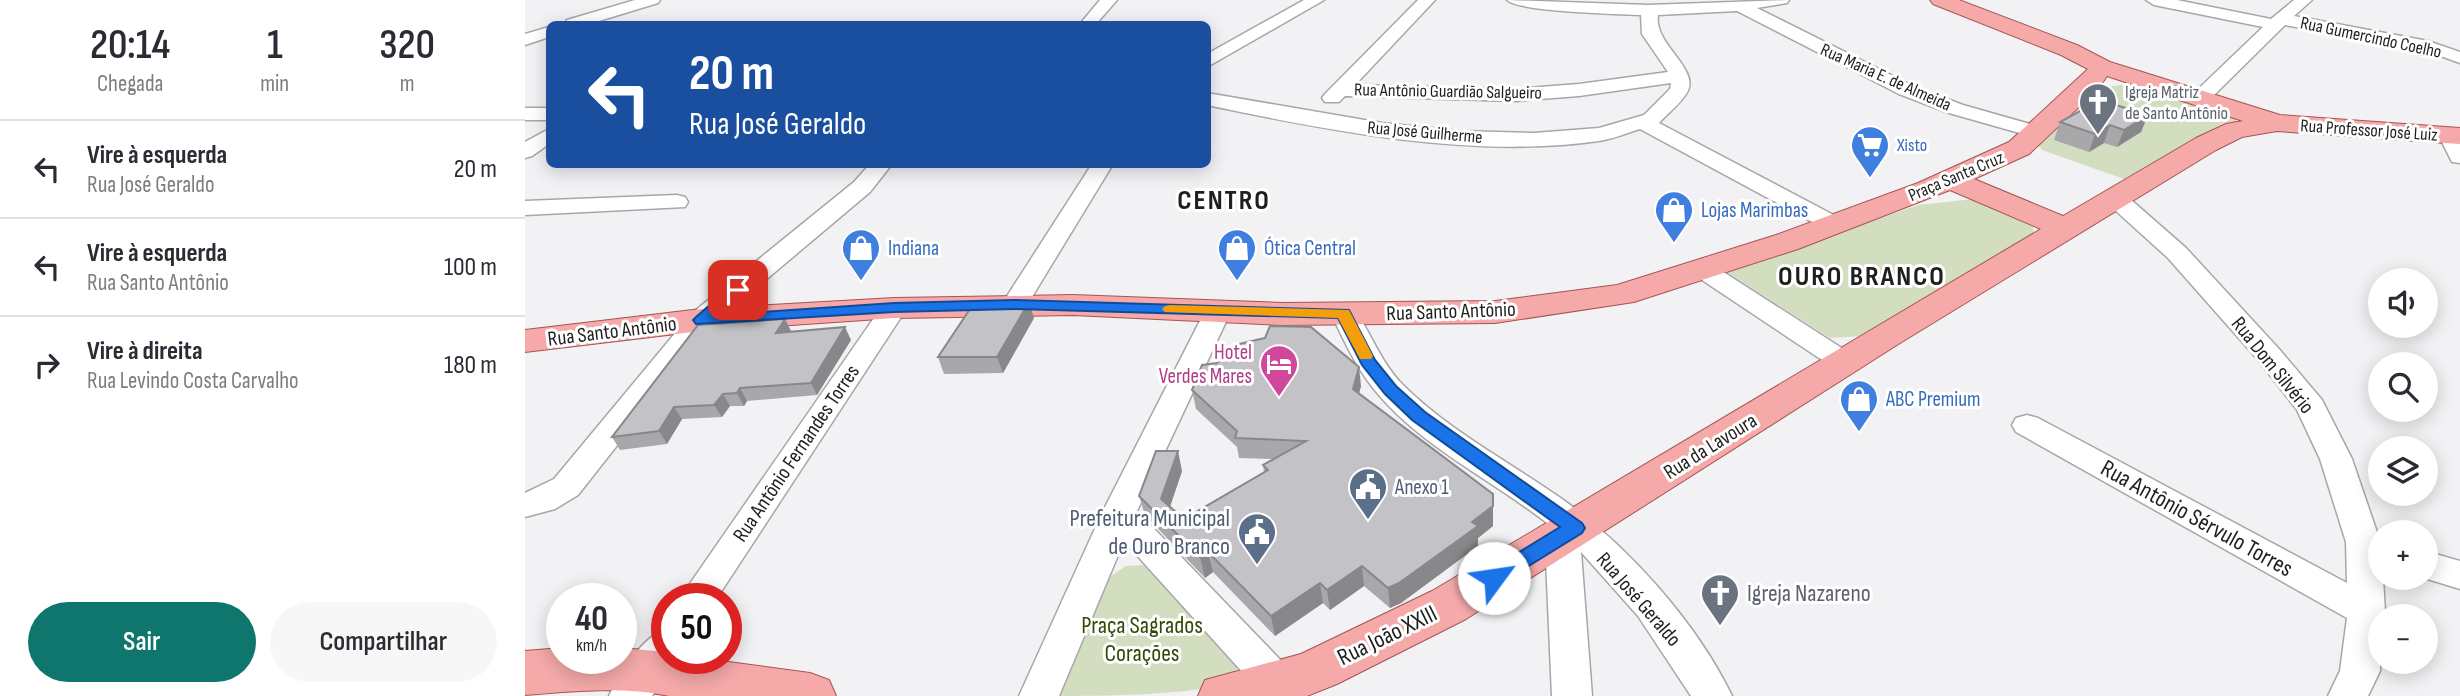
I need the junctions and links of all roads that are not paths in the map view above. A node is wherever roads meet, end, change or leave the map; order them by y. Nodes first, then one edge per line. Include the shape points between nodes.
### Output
1 (652, 0) edge
2 (1109, 0) edge
3 (1316, 0) edge
4 (1427, 0) edge
5 (1515, 0) edge
6 (1781, 0) edge
7 (1940, 0) edge
8 (2154, 0) edge
9 (2304, 0) edge
10 (1755, 3) edge
11 (1650, 12) junction
12 (583, 21) edge
13 (1091, 21) edge
14 (2278, 22) junction
15 (546, 33) edge
16 (525, 40) edge
17 (2458, 55) edge
18 (1211, 60) edge
19 (2096, 75) junction
20 (1680, 76) junction
21 (1340, 90) junction
22 (1211, 100) edge
23 (2219, 112) junction
24 (525, 114) edge
25 (546, 114) edge
26 (1311, 120) junction
27 (1644, 123) junction
28 (2036, 132) junction
29 (546, 137) edge
30 (2456, 143) edge
31 (525, 152) edge
32 (879, 168) edge
33 (1100, 168) edge
34 (1951, 180) junction
35 (2114, 197) junction
36 (677, 202) dead end
37 (525, 208) edge
38 (1835, 225) junction
39 (2064, 228) junction
40 (1702, 269) junction
41 (1014, 304) junction
42 (894, 308) junction
43 (1218, 311) junction
44 (1343, 313) junction
45 (701, 320) junction
46 (525, 341) edge
47 (1844, 362) junction
48 (2027, 425) dead end
49 (525, 505) edge
50 (1119, 513) junction
51 (1568, 532) junction
52 (2368, 538) edge
53 (2438, 568) edge
54 (2460, 575) edge
55 (708, 583) edge
56 (2368, 585) edge
57 (2366, 611) junction
58 (648, 670) edge
59 (525, 673) edge
60 (1278, 684) junction
61 (810, 696) edge
62 (1039, 696) edge
63 (1224, 696) edge
64 (1572, 696) edge
65 (1712, 696) edge
66 (2348, 696) edge

1 - 12 street
2 - 13 street
3 - 18 street
4 - 21 street, Rua Antônio Guardião Salgueiro
5 - 11 street
6 - 10 street
7 - 19 main road via 2069,50
8 - 14 street, Rua Gumercindo Coelho
9 - 14 street
10 - 11 street
10 - 28 street, Rua Maria E. de Almeida via 1906,90
11 - 20 street via 1646,22 1649,33
14 - 17 street, Rua Gumercindo Coelho
14 - 23 street
15 - 16 street
19 - 23 main road via 2139,80
19 - 28 main road, Praça Santa Cruz
20 - 21 street, Rua Antônio Guardião Salgueiro via 1517,95
20 - 27 street, Rua José Guilherme via 1681,88 1673,101
21 - 26 street, Rua Antônio Guardião Salgueiro
22 - 26 street, Rua José Guilherme
23 - 30 main road, Rua Professor José Luiz
23 - 35 main road via 2206,144
24 - 25 street
26 - 27 street, Rua José Guilherme via 1377,130 1545,139 1598,135
27 - 38 street
28 - 34 main road, Praça Santa Cruz via 2006,155
29 - 31 street
32 - 45 street via 862,187
33 - 41 street
34 - 38 main road, Praça Santa Cruz
34 - 39 main road
35 - 39 main road
35 - 52 street, Rua Dom Silvério via 2177,253 2311,407
36 - 37 street
38 - 40 main road, Praça Santa Cruz
39 - 47 main road
40 - 44 main road, Rua Santo Antônio via 1622,295 1495,312
40 - 47 street
41 - 42 main road, Rua Santo Antônio
41 - 43 main road, Rua Santo Antônio
42 - 45 main road, Rua Santo Antônio
42 - 55 street, Rua Antônio Fernandes Torres
43 - 44 main road, Rua Santo Antônio
43 - 50 street
44 - 51 street, Rua José Geraldo via 1368,361 1391,390
45 - 46 main road, Rua Santo Antônio
45 - 49 street via 566,487 543,501
47 - 51 main road, Rua da Lavoura
48 - 57 street, Rua Antônio Sérvulo Torres
50 - 60 street
50 - 62 street
51 - 60 main road, Rua João XXIII via 1449,605 1319,669
51 - 64 street
51 - 65 street, Rua José Geraldo via 1672,633
53 - 54 street
56 - 57 street, Rua Dom Silvério
57 - 66 street, Rua Dom Silvério via 2360,671
58 - 59 main road
58 - 61 main road
60 - 63 main road, Rua João XXIII

